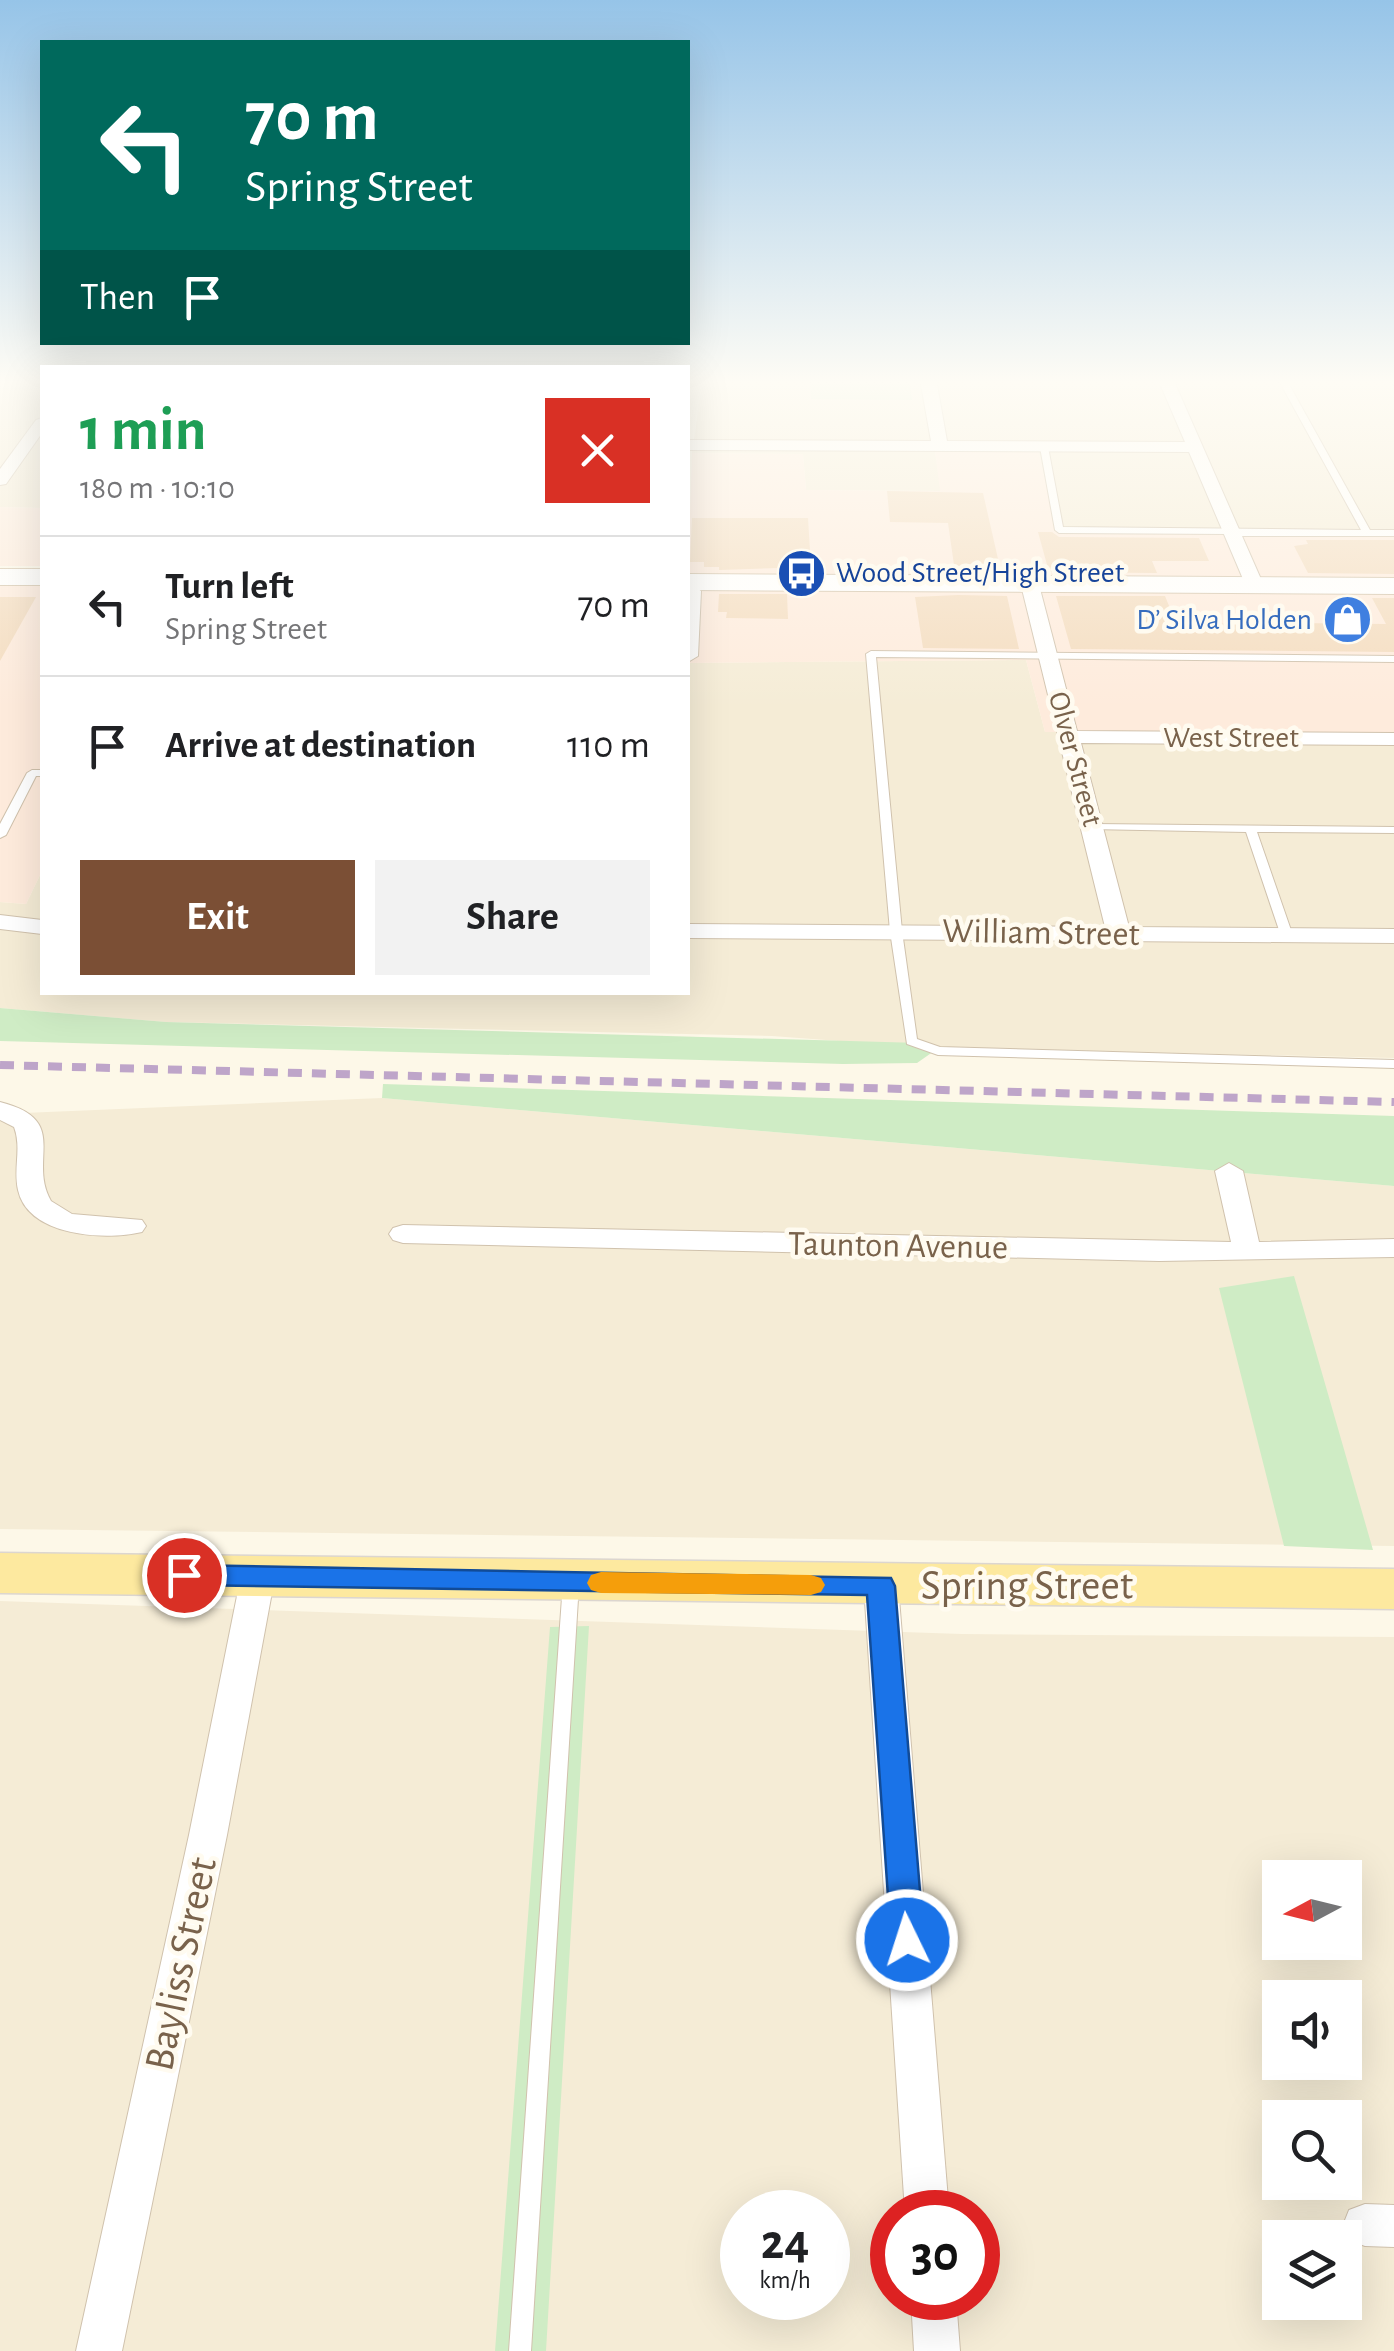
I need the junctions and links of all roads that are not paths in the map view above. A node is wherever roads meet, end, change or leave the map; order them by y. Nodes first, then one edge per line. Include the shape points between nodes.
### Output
1 (1052, 489) edge
2 (1213, 489) edge
3 (1343, 489) edge
4 (1232, 532) junction
5 (1367, 533) junction
6 (1394, 534) edge
7 (0, 577) edge
8 (40, 578) edge
9 (690, 584) edge
10 (1030, 585) junction
11 (1254, 586) junction
12 (1394, 586) edge
13 (690, 588) edge
14 (690, 624) edge
15 (1049, 656) junction
16 (1394, 659) edge
17 (1069, 738) junction
18 (1394, 738) edge
19 (40, 773) edge
20 (1093, 828) junction
21 (1250, 828) junction
22 (1394, 830) edge
23 (0, 835) edge
24 (0, 922) edge
25 (40, 927) edge
26 (690, 931) edge
27 (896, 931) junction
28 (1119, 934) junction
29 (1287, 936) junction
30 (1394, 936) edge
31 (1394, 1064) edge
32 (0, 1110) edge
33 (1229, 1171) dead end
34 (132, 1226) dead end
35 (402, 1234) dead end
36 (1394, 1248) edge
37 (1247, 1250) junction
38 (0, 1572) edge
39 (258, 1576) junction
40 (571, 1582) junction
41 (881, 1586) junction
42 (1394, 1589) edge
43 (925, 2190) edge
44 (936, 2320) edge
45 (99, 2351) edge
46 (520, 2351) edge
47 (938, 2351) edge

1 - 4 lane via 1059,530
2 - 4 street
3 - 5 lane
4 - 5 lane
4 - 11 street
5 - 6 lane
7 - 8 main road
9 - 10 main road
10 - 11 main road
10 - 15 street, Olver Street
11 - 12 main road
13 - 14 street
15 - 16 lane
15 - 17 street, Olver Street
15 - 27 lane via 871,654
17 - 18 street, West Street
17 - 20 street, Olver Street
19 - 23 lane via 32,773
20 - 21 lane
20 - 28 street, Olver Street
21 - 22 lane
21 - 29 lane
24 - 25 street
26 - 27 street, William Street
27 - 28 street, William Street
27 - 31 lane via 911,1041 920,1047
28 - 29 street, William Street
29 - 30 street, William Street
32 - 34 street via 26,1122 36,1145 32,1198 45,1215 79,1225
33 - 37 street
35 - 37 street, Taunton Avenue
36 - 37 street, Taunton Avenue
38 - 39 main road, Spring Street
39 - 40 main road, Spring Street
39 - 45 street, Bayliss Street
40 - 41 main road, Spring Street
40 - 46 lane
41 - 42 main road, Spring Street
41 - 43 street
44 - 47 street

